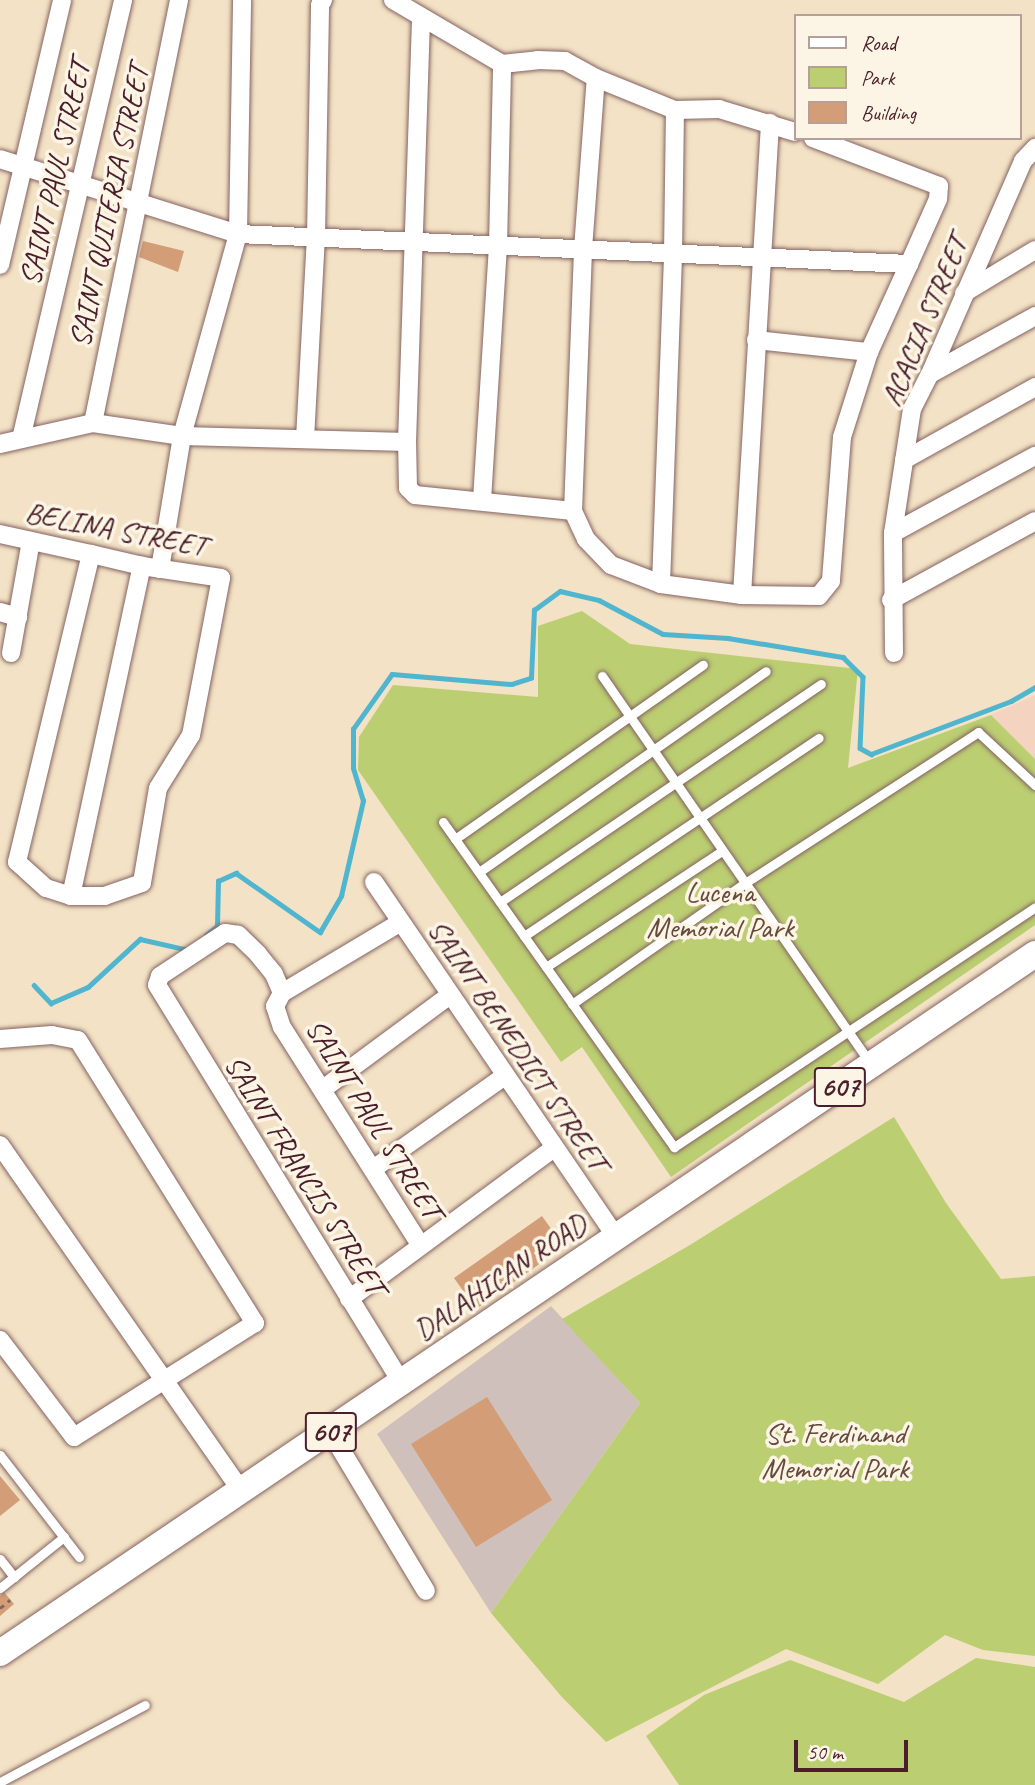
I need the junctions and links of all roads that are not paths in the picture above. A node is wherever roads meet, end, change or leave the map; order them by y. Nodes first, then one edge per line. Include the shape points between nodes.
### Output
1 (62, 0) edge
2 (123, 0) edge
3 (179, 0) edge
4 (242, 0) edge
5 (323, 0) edge
6 (393, 0) edge
7 (421, 16) junction
8 (502, 64) junction
9 (596, 78) junction
10 (675, 110) junction
11 (770, 123) junction
12 (794, 132) edge
13 (818, 140) edge
14 (1035, 148) edge
15 (0, 159) edge
16 (22, 166) junction
17 (82, 186) junction
18 (139, 204) junction
19 (238, 234) junction
20 (316, 238) junction
21 (414, 242) junction
22 (498, 246) junction
23 (583, 249) junction
24 (1035, 250) edge
25 (673, 253) junction
26 (761, 257) junction
27 (909, 264) junction
28 (0, 265) edge
29 (964, 293) junction
30 (1035, 316) edge
31 (756, 340) junction
32 (869, 352) junction
33 (930, 374) junction
34 (1035, 387) edge
35 (93, 423) junction
36 (182, 436) junction
37 (22, 439) junction
38 (305, 439) junction
39 (407, 442) junction
40 (0, 444) edge
41 (1035, 456) edge
42 (904, 460) junction
43 (482, 500) junction
44 (573, 511) junction
45 (1035, 521) edge
46 (893, 533) junction
47 (0, 534) edge
48 (31, 541) junction
49 (91, 554) junction
50 (151, 568) junction
51 (661, 584) junction
52 (742, 595) junction
53 (891, 600) junction
54 (9, 615) edge
55 (11, 653) dead end
56 (894, 653) dead end
57 (703, 665) dead end
58 (766, 671) dead end
59 (601, 676) dead end
60 (821, 684) dead end
61 (630, 717) junction
62 (819, 738) dead end
63 (653, 750) junction
64 (675, 783) junction
65 (1035, 785) edge
66 (700, 818) junction
67 (443, 822) dead end
68 (455, 839) junction
69 (722, 851) junction
70 (479, 873) junction
71 (374, 882) dead end
72 (745, 883) junction
73 (71, 896) junction
74 (500, 902) junction
75 (1035, 907) edge
76 (401, 922) junction
77 (524, 936) junction
78 (1035, 954) edge
79 (546, 967) junction
80 (282, 993) junction
81 (450, 995) junction
82 (572, 1004) junction
83 (849, 1033) junction
84 (0, 1039) edge
85 (871, 1065) junction
86 (505, 1076) junction
87 (323, 1089) junction
88 (0, 1145) edge
89 (554, 1148) junction
90 (373, 1168) junction
91 (617, 1238) junction
92 (421, 1246) junction
93 (349, 1299) junction
94 (0, 1339) edge
95 (164, 1380) junction
96 (402, 1384) junction
97 (331, 1433) junction
98 (0, 1455) edge
99 (243, 1492) junction
100 (64, 1537) junction
101 (79, 1557) dead end
102 (0, 1559) edge
103 (14, 1577) junction
104 (0, 1588) edge
105 (426, 1591) dead end
106 (0, 1653) edge
107 (145, 1705) dead end
108 (0, 1782) edge

1 - 16 street
2 - 17 street, SAINT PAUL STREET
3 - 18 street, SAINT QUITERIA STREET
4 - 19 street
5 - 20 street
6 - 7 street
7 - 8 street
7 - 21 street
8 - 9 street via 565,61
8 - 22 street
9 - 10 street
9 - 23 street
10 - 11 street via 719,109
10 - 25 street
11 - 12 street
11 - 26 street
13 - 27 street via 939,186 938,199
14 - 29 street, ACACIA STREET via 1024,161
15 - 16 street
16 - 17 street
16 - 28 street
17 - 18 street
17 - 37 street, SAINT PAUL STREET
18 - 19 street
18 - 35 street, SAINT QUITERIA STREET
19 - 20 street
19 - 36 street
20 - 21 street
20 - 38 street
21 - 22 street
21 - 39 street
22 - 23 street
22 - 43 street
23 - 25 street
23 - 44 street
24 - 29 street
25 - 26 street
25 - 51 street
26 - 27 street
26 - 31 street
27 - 32 street
29 - 33 street, ACACIA STREET
30 - 33 street
31 - 32 street
31 - 52 street
32 - 52 street via 842,437 831,581 819,596
33 - 42 street, ACACIA STREET via 912,409
34 - 42 street
35 - 36 street
35 - 37 street
36 - 38 street
36 - 50 street
37 - 40 street
38 - 39 street
39 - 43 street via 408,488 415,495
41 - 46 street
42 - 46 street, ACACIA STREET
43 - 44 street
44 - 51 street via 586,539 611,565
45 - 53 street
46 - 53 street, ACACIA STREET
47 - 48 street, BELINA STREET
48 - 49 street, BELINA STREET
48 - 54 street
49 - 50 street, BELINA STREET
49 - 73 street via 17,862 46,888
50 - 73 street
50 - 73 street, BELINA STREET via 220,578 191,735 158,788 142,883 105,896
51 - 52 street
53 - 56 street, ACACIA STREET
54 - 55 street
57 - 61 lane
58 - 63 lane
59 - 61 lane
60 - 64 lane
61 - 63 lane
61 - 68 lane
62 - 66 lane
63 - 64 lane
63 - 70 lane
64 - 66 lane
64 - 74 lane
65 - 72 lane via 978,732
66 - 69 lane
66 - 77 lane
67 - 68 lane
68 - 70 lane
69 - 72 lane
69 - 79 lane
70 - 74 lane
71 - 76 street, SAINT BENEDICT STREET
72 - 82 lane
72 - 83 lane
74 - 77 lane
75 - 83 lane
76 - 80 street, SAINT PAUL STREET
76 - 81 street, SAINT BENEDICT STREET
77 - 79 lane
78 - 85 main road, DALAHICAN ROAD / 607
79 - 82 lane
80 - 87 street, SAINT PAUL STREET via 275,1006 282,1027
80 - 93 street, SAINT FRANCIS STREET via 258,954 237,935 225,933 160,976 157,985
81 - 86 street, SAINT BENEDICT STREET
81 - 87 street
82 - 83 lane via 674,1147
83 - 85 lane
84 - 95 street via 52,1035 78,1040 255,1323
85 - 91 main road, DALAHICAN ROAD / 607
86 - 89 street, SAINT BENEDICT STREET
86 - 90 street
87 - 90 street, SAINT PAUL STREET
88 - 95 street
89 - 91 street, SAINT BENEDICT STREET
89 - 92 street
90 - 92 street, SAINT PAUL STREET
91 - 96 main road, DALAHICAN ROAD / 607
92 - 93 street
93 - 96 street, SAINT FRANCIS STREET
94 - 95 street via 74,1437
95 - 99 street
96 - 97 main road, DALAHICAN ROAD / 607
97 - 99 main road, DALAHICAN ROAD / 607
97 - 105 street
98 - 100 lane
99 - 106 main road, DALAHICAN ROAD / 607
100 - 101 lane
100 - 103 lane
102 - 103 lane
103 - 104 lane
107 - 108 lane

